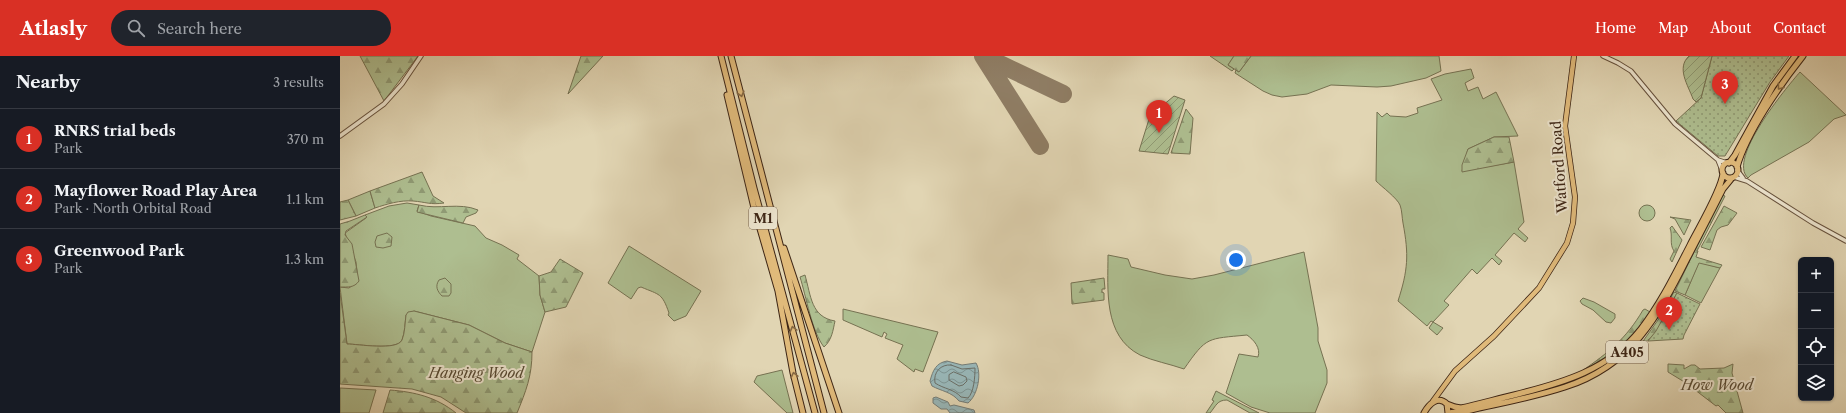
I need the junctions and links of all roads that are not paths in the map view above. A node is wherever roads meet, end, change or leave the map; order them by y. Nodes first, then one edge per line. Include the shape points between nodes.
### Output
1 (421, 56) edge
2 (720, 56) edge
3 (731, 56) edge
4 (1574, 56) edge
5 (1577, 56) edge
6 (1603, 56) edge
7 (1795, 56) edge
8 (1803, 56) edge
9 (1573, 64) junction
10 (340, 136) edge
11 (1718, 160) junction
12 (1728, 163) junction
13 (1737, 169) junction
14 (1723, 172) junction
15 (1733, 177) junction
16 (1746, 180) junction
17 (766, 190) junction
18 (1846, 240) edge
19 (1570, 380) junction
20 (1582, 381) junction
21 (1443, 389) junction
22 (1433, 402) junction
23 (1446, 402) junction
24 (1425, 412) edge
25 (803, 413) edge
26 (815, 413) edge
27 (824, 413) edge
28 (839, 413) edge
29 (1449, 413) edge

1 - 10 street via 402,84 384,104
25 -> 2 highway via 778,291 750,192
26 -> 2 highway, M1
3 -> 17 highway, M1
4 - 9 main road, Watford Road
5 - 9 main road, Watford Road
6 - 11 street via 1631,71 1672,121
7 - 12 highway via 1773,86 1735,155
8 -> 13 highway via 1767,107 1740,157
9 - 21 main road, Watford Road via 1565,128 1574,197 1573,223 1569,238 1539,288 1460,366
11 - 12 street
11 - 14 street
12 - 13 highway via 1734,164
12 - 14 highway
13 - 15 highway
13 - 16 street
14 - 15 highway via 1728,178
14 - 19 highway, A405 via 1720,184 1662,299 1648,319 1619,351 1597,367
15 - 16 street
15 - 20 highway, A405 via 1723,189 1654,320 1621,357
16 - 18 street via 1813,224
17 - 27 highway, M1
17 - 28 highway
19 - 20 highway
19 - 23 highway, A405 via 1466,407 1458,408
20 - 29 highway, A405 via 1537,395
21 - 22 main road, Watford Road
21 - 23 main road
22 - 23 highway
22 - 24 highway
23 - 29 highway

